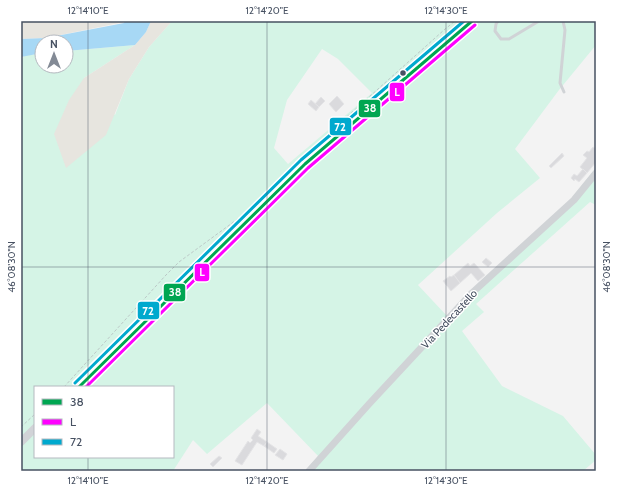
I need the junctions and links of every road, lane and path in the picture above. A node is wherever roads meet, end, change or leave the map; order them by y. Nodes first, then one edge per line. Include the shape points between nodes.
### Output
1 (455, 21) edge
2 (472, 21) edge
3 (498, 21) edge
4 (539, 21) edge
5 (563, 21) edge
6 (564, 92) dead end
7 (319, 142) dead end
8 (307, 152) dead end
9 (596, 173) edge
10 (252, 206) dead end
11 (243, 215) dead end
12 (65, 386) edge
13 (80, 386) edge
14 (34, 415) edge
15 (21, 427) edge
16 (34, 429) edge
17 (21, 442) edge
18 (309, 471) edge

1 - 7 path
2 - 13 main road via 305,164
3 - 4 lane via 495,31 501,39 509,39
5 - 6 lane via 565,30 560,83
8 - 10 path
9 - 18 street, Via Pedecastello via 574,200 472,293
11 - 12 path via 166,275
14 - 15 path
16 - 17 main road

